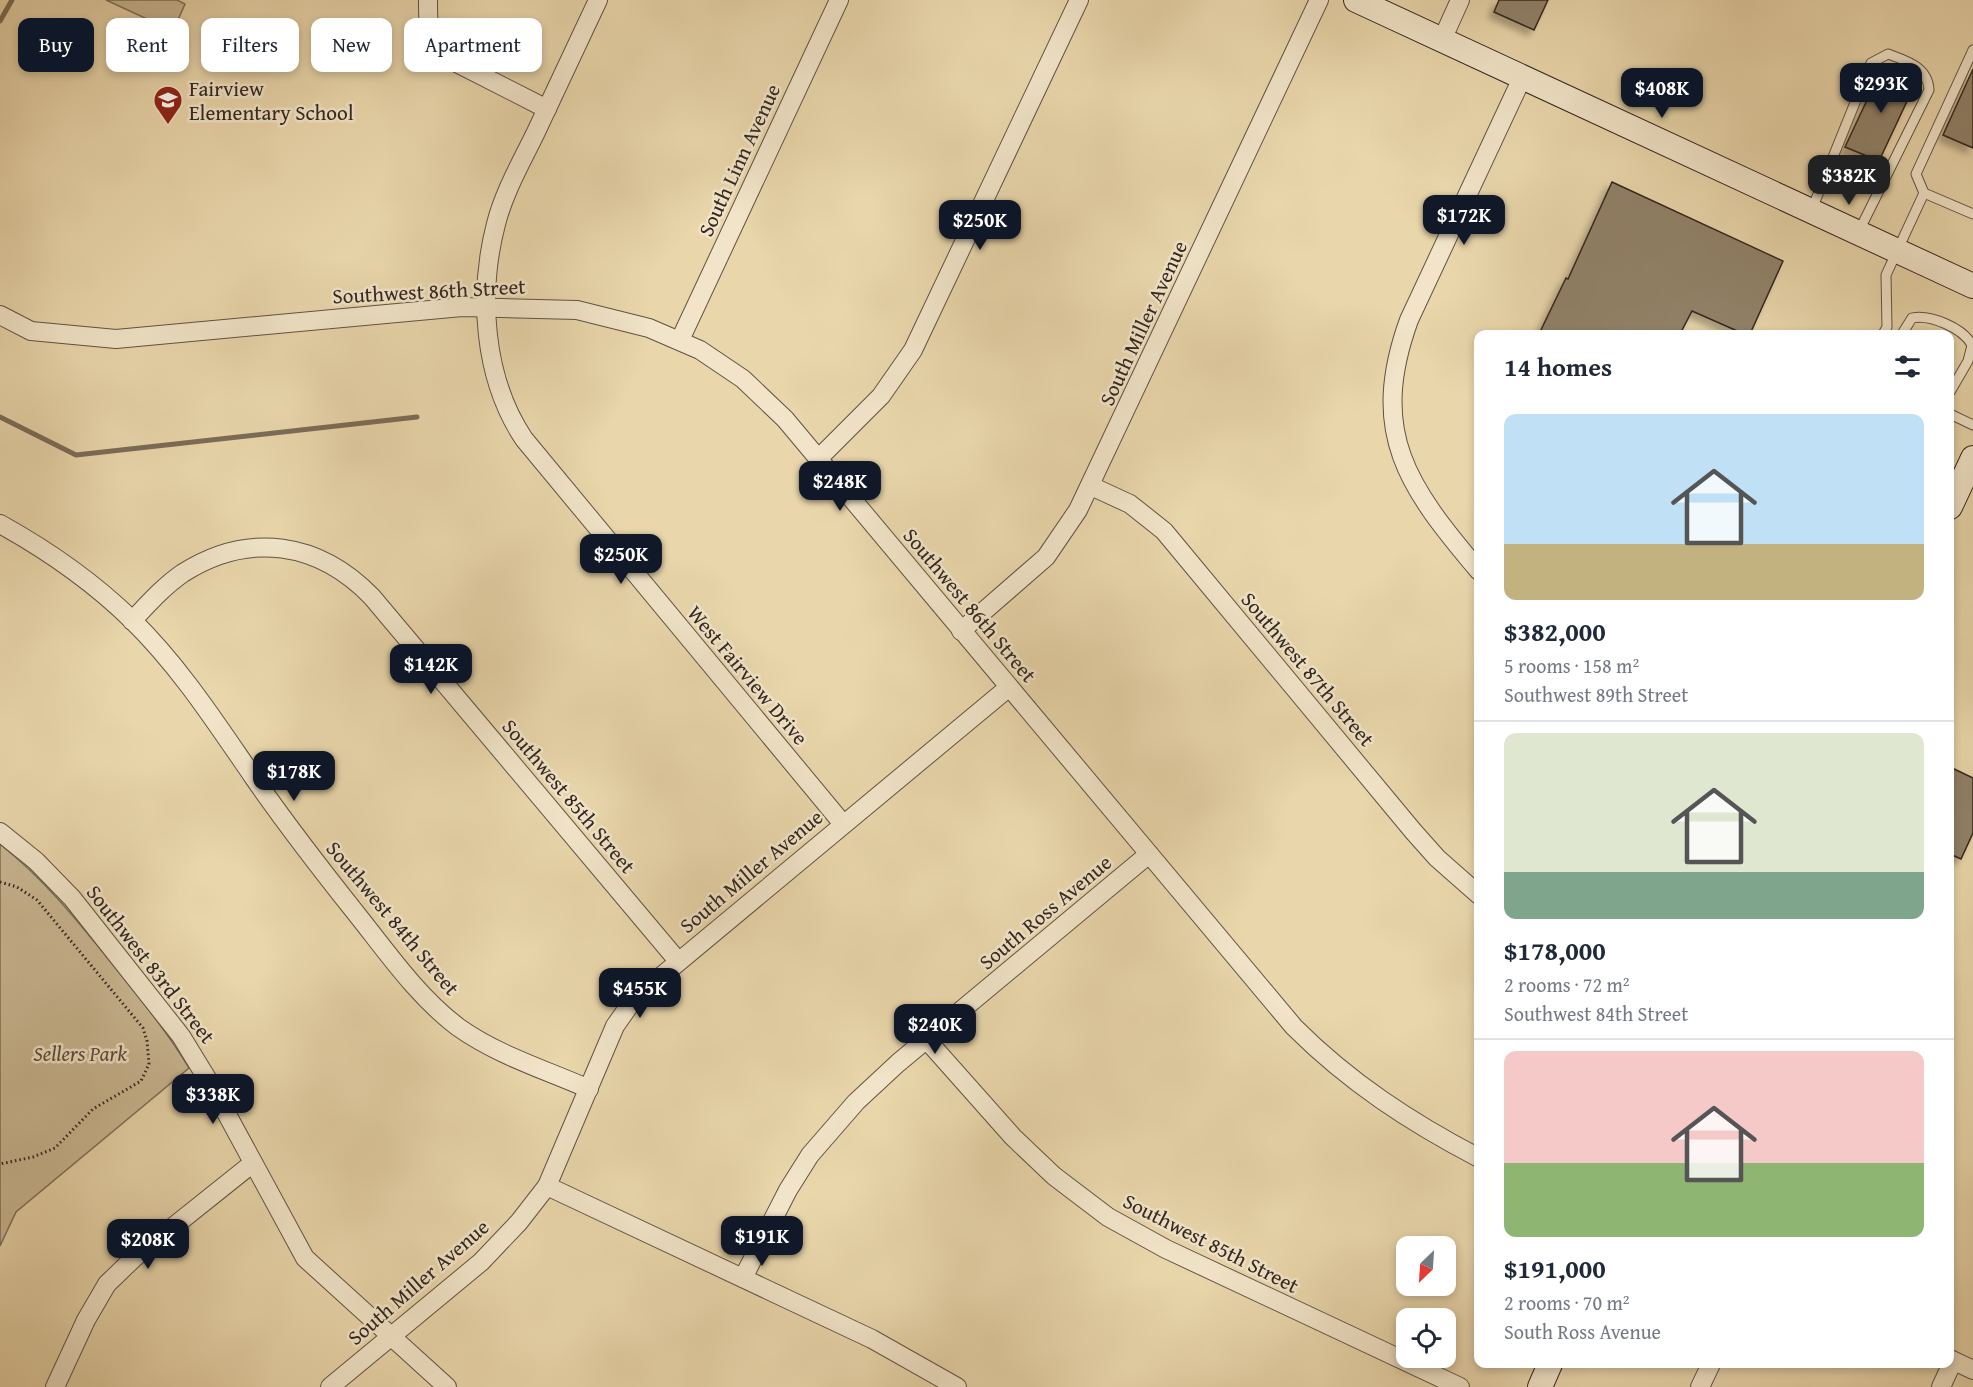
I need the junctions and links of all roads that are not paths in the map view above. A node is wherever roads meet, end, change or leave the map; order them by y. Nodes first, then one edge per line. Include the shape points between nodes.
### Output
1 (428, 0) edge
2 (598, 0) edge
3 (839, 0) edge
4 (1079, 0) edge
5 (1319, 0) edge
6 (1356, 0) edge
7 (1460, 0) edge
8 (1442, 40) junction
9 (1973, 50) edge
10 (1522, 78) junction
11 (547, 109) junction
12 (1924, 193) junction
13 (1811, 212) junction
14 (1973, 214) edge
15 (1858, 233) junction
16 (1897, 251) junction
17 (1973, 286) edge
18 (488, 308) junction
19 (0, 315) edge
20 (1885, 330) edge
21 (1904, 330) edge
22 (680, 340) junction
23 (1954, 376) edge
24 (1954, 416) edge
25 (1973, 425) edge
26 (819, 458) junction
27 (1973, 458) edge
28 (1092, 486) junction
29 (1954, 498) edge
30 (0, 524) edge
31 (1474, 565) edge
32 (132, 621) junction
33 (961, 631) junction
34 (1008, 687) junction
35 (843, 824) junction
36 (0, 832) edge
37 (1149, 854) junction
38 (1474, 891) edge
39 (678, 961) junction
40 (926, 1040) junction
41 (589, 1089) junction
42 (1474, 1155) edge
43 (253, 1163) junction
44 (547, 1186) junction
45 (743, 1278) junction
46 (391, 1336) junction
47 (1954, 1361) edge
48 (1548, 1368) edge
49 (1709, 1368) edge
50 (1949, 1368) edge
51 (1973, 1370) edge
52 (55, 1387) edge
53 (330, 1387) edge
54 (447, 1387) edge
55 (957, 1387) edge
56 (1460, 1387) edge
57 (1540, 1387) edge
58 (1700, 1387) edge
59 (1941, 1387) edge

1 - 11 street via 430,37 443,56
2 - 11 street, West Fairview Drive
3 - 22 street, South Linn Avenue
4 - 26 street via 908,360 881,396
5 - 28 street, South Miller Avenue
6 - 8 main road
7 - 8 street
8 - 10 main road
9 - 12 lane via 1916,174
10 - 13 main road
10 - 31 street via 1409,320 1395,371 1393,413 1399,454 1417,492
11 - 18 street, West Fairview Drive via 496,223
12 - 14 lane
12 - 16 lane
13 - 15 main road
13 - 15 lane via 1871,63 1888,54 1903,60 1922,70 1929,90
15 - 16 main road
16 - 17 main road
16 - 20 lane via 1886,275
18 - 19 street, Southwest 86th Street via 395,312 116,339 31,331
18 - 22 street, Southwest 86th Street via 527,306 602,314
18 - 35 street, West Fairview Drive via 491,360 506,406 524,439
21 - 23 lane via 1912,318 1924,316 1967,335 1972,345 1968,361
22 - 26 street, Southwest 86th Street via 743,379 786,419
24 - 25 lane
26 - 33 street, Southwest 86th Street
27 - 29 main road
28 - 33 street, South Miller Avenue via 1046,557
28 - 38 street, Southwest 87th Street via 1130,504 1164,531 1413,831
30 - 32 street, Southwest 84th Street via 69,568
32 - 39 street, Southwest 85th Street via 184,573 239,550 288,550 340,568 372,597
32 - 41 street, Southwest 84th Street via 190,687 342,896 426,999 482,1043
33 - 34 street, Southwest 86th Street
34 - 35 street, South Miller Avenue
34 - 37 street, Southwest 86th Street
35 - 39 street, South Miller Avenue
36 - 43 street, Southwest 83rd Street via 55,879 165,1014 196,1059
37 - 40 street, South Ross Avenue
37 - 42 street, Southwest 86th Street via 1318,1051 1388,1107
39 - 41 street, South Miller Avenue via 625,1009
40 - 45 street, South Ross Avenue via 871,1087 810,1155 774,1214
40 - 56 street, Southwest 85th Street via 1013,1137 1054,1176 1108,1216 1166,1249
41 - 44 street, South Miller Avenue
43 - 46 street, Southwest 83rd Street via 305,1258
43 - 52 street via 107,1284
44 - 45 street
44 - 46 street, South Miller Avenue via 502,1242
45 - 55 street via 872,1339
46 - 53 street, South Miller Avenue
46 - 54 street, Southwest 83rd Street
47 - 51 street
48 - 57 main road
49 - 58 street
50 - 59 street

